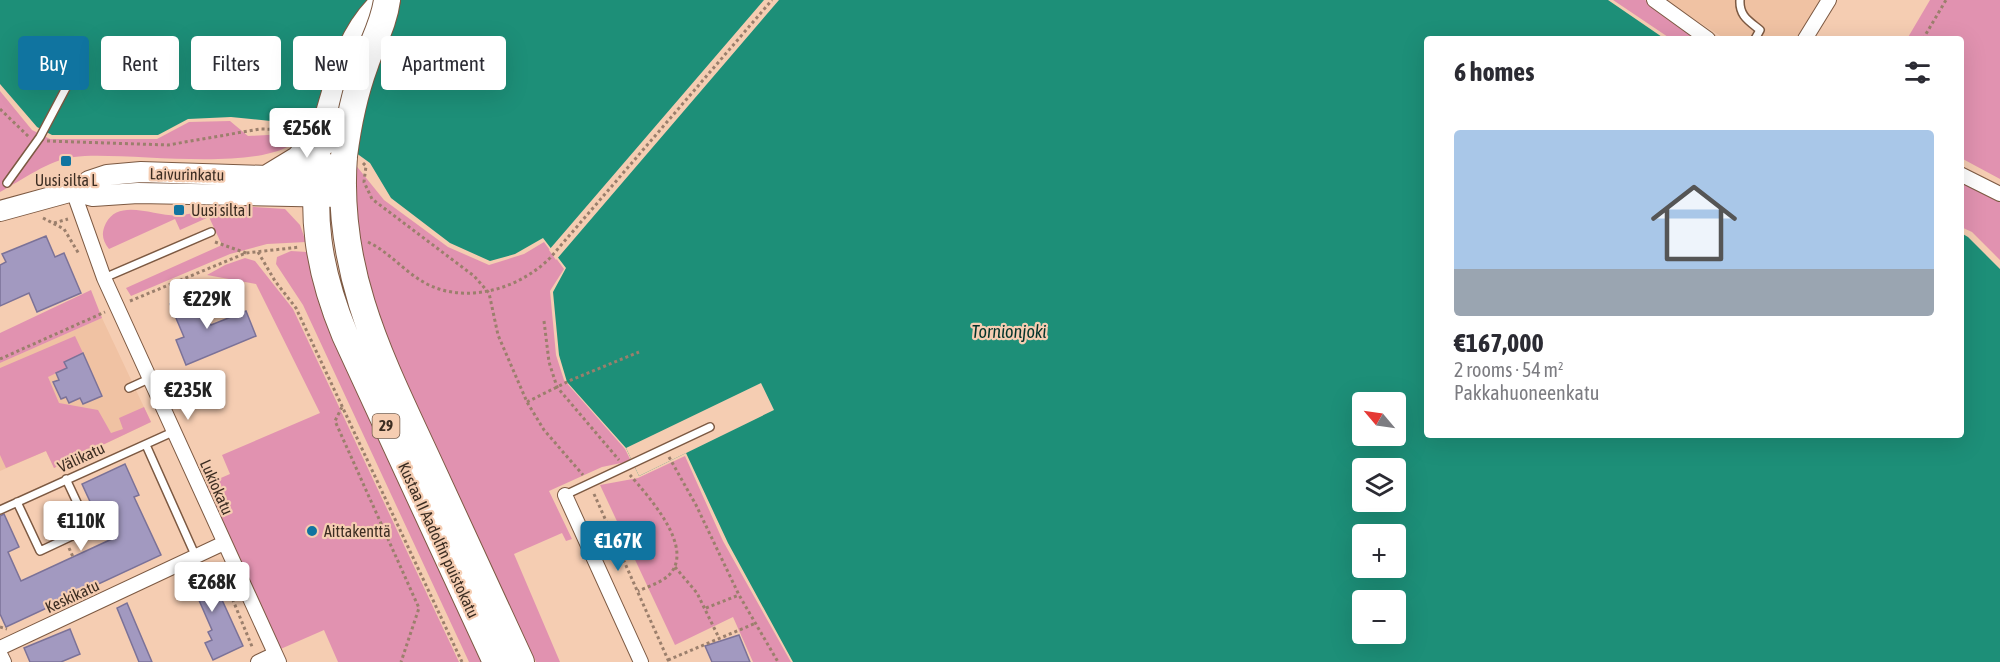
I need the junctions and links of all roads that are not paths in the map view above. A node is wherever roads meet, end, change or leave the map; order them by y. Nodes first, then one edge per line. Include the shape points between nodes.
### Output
1 (387, 0) edge
2 (1654, 0) edge
3 (1740, 0) edge
4 (1829, 0) edge
5 (1704, 36) edge
6 (1757, 36) edge
7 (1807, 36) edge
8 (64, 90) edge
9 (321, 136) junction
10 (271, 176) junction
11 (1964, 176) edge
12 (332, 181) junction
13 (7, 183) dead end
14 (73, 191) junction
15 (2000, 194) edge
16 (0, 211) edge
17 (211, 232) road end
18 (104, 278) junction
19 (151, 378) junction
20 (129, 388) dead end
21 (710, 427) dead end
22 (175, 431) junction
23 (146, 445) junction
24 (66, 479) junction
25 (565, 495) joint
26 (17, 502) junction
27 (0, 510) edge
28 (224, 543) junction
29 (196, 556) junction
30 (0, 648) edge
31 (0, 654) edge
32 (256, 658) edge
33 (277, 658) edge
34 (4, 662) edge
35 (496, 662) edge
36 (521, 662) edge
37 (641, 662) edge

1 - 9 highway, 29 via 370,13 360,30
1 - 12 highway, 29, bridge
2 - 5 street
3 - 6 lane via 1743,16 1760,30
4 - 7 street
8 - 13 lane
9 - 10 highway via 299,159
9 - 12 highway, 29
10 - 12 street, Laivurinkatu
10 - 14 street, Laivurinkatu via 141,172 107,175
11 - 15 street
12 - 14 street, Laivurinkatu via 93,196
12 - 35 highway, Kustaa II Aadolfin puistokatu / 29 via 320,252 333,308
12 - 36 highway, Kustaa II Aadolfin puistokatu / 29 via 363,312
14 - 16 street, Laivurinkatu
14 - 18 street, Lukiokatu
17 - 18 lane
18 - 19 street, Lukiokatu
19 - 20 lane
19 - 22 street, Lukiokatu
21 - 25 lane
22 - 23 lane, Välikatu
22 - 28 street, Lukiokatu
23 - 24 lane, Välikatu
23 - 29 lane
24 - 26 lane, Välikatu
24 - 26 lane via 89,528 72,537 40,551
25 - 37 street
26 - 27 lane, Välikatu
28 - 29 street, Keskikatu
28 - 33 street, Lukiokatu
29 - 30 street, Keskikatu
31 - 34 street
32 - 33 street

